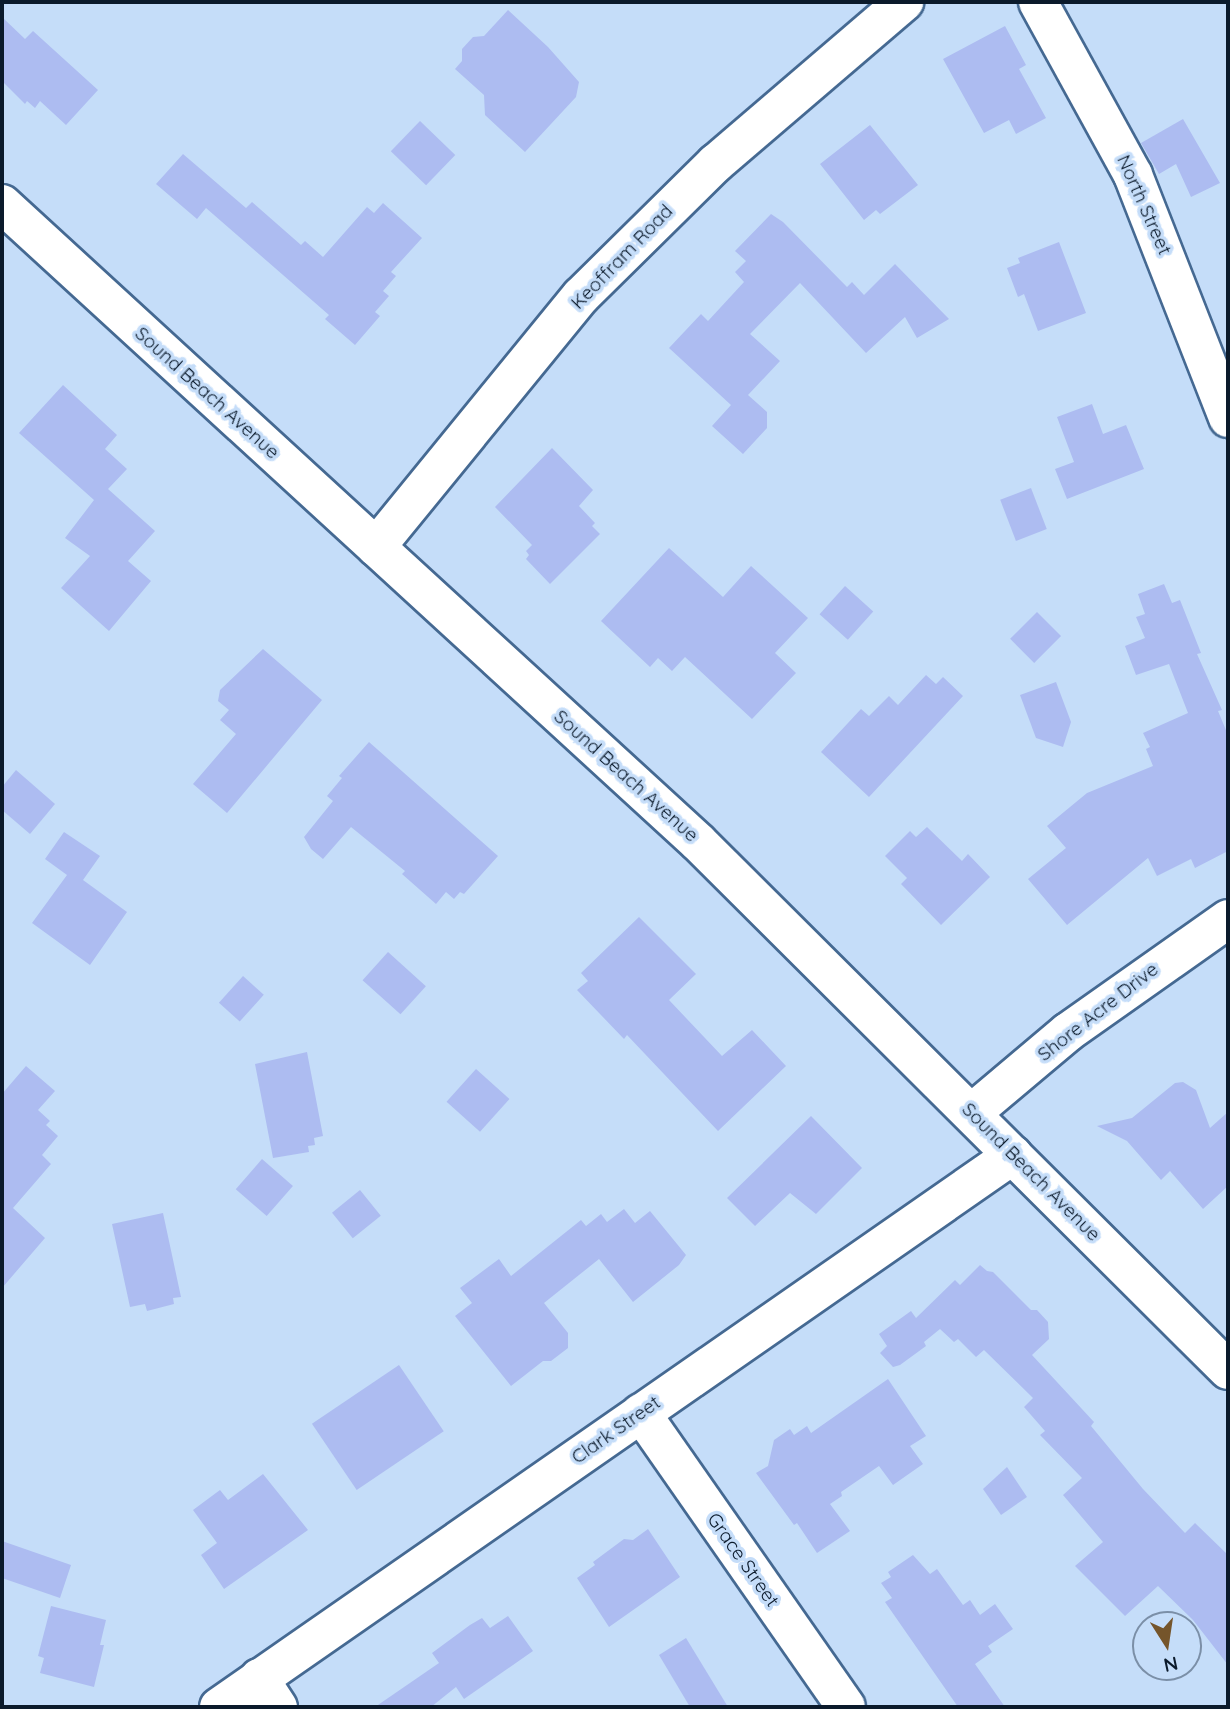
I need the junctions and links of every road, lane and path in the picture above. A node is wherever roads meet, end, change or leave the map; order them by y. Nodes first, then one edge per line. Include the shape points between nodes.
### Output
1 (904, 2) edge
2 (1038, 2) edge
3 (2, 204) edge
4 (1217, 360) edge
5 (1228, 418) edge
6 (376, 547) junction
7 (1228, 919) edge
8 (973, 1112) junction
9 (1013, 1155) junction
10 (1228, 1370) edge
11 (641, 1413) junction
12 (268, 1693) edge
13 (219, 1707) edge
14 (846, 1707) edge

1 - 6 street, Keoffram Road via 716,163 581,296
2 - 4 street, North Street via 1133,175 1182,293
3 - 6 street, Sound Beach Avenue
4 - 5 street, North Street
6 - 8 street, Sound Beach Avenue via 698,842
7 - 8 street, Shore Acre Drive via 1068,1032
8 - 9 street, Sound Beach Avenue
9 - 10 street, Sound Beach Avenue
9 - 11 street, Clark Street
11 - 12 street, Clark Street
11 - 14 street, Grace Street
12 - 13 street, Clark Street

